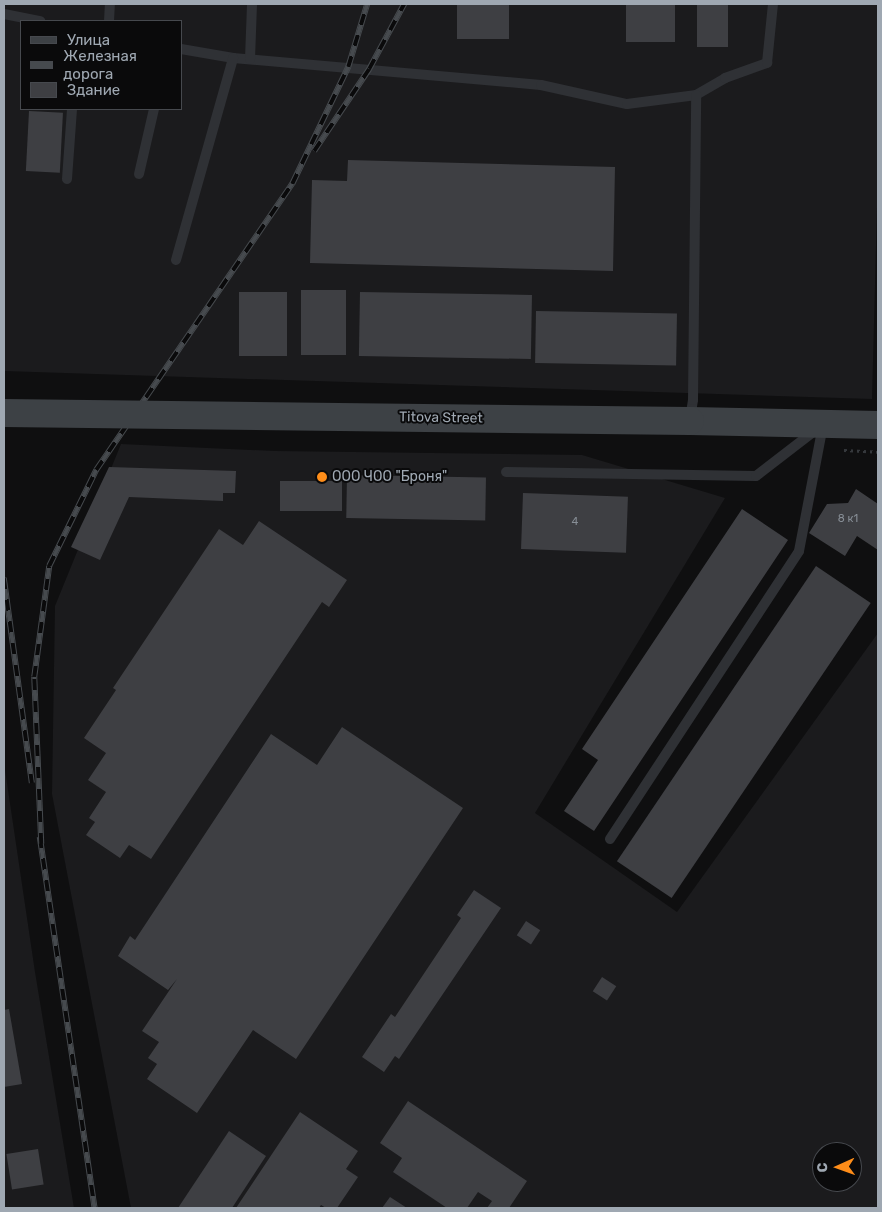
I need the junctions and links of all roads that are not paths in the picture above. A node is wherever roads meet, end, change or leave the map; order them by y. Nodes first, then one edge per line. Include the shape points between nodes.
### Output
1 (110, 4) edge
2 (252, 4) edge
3 (773, 4) edge
4 (4, 14) edge
5 (35, 20) edge
6 (109, 20) edge
7 (182, 48) edge
8 (233, 58) junction
9 (250, 59) junction
10 (696, 95) junction
11 (72, 110) edge
12 (154, 110) edge
13 (139, 174) dead end
14 (67, 179) dead end
15 (176, 260) dead end
16 (4, 413) edge
17 (690, 421) junction
18 (824, 424) junction
19 (878, 424) edge
20 (506, 472) dead end
21 (610, 839) dead end

1 - 6 lane
2 - 9 lane
3 - 10 lane via 767,62 725,78
4 - 5 lane
7 - 8 lane
8 - 9 lane
8 - 15 lane
9 - 10 lane via 541,84 627,104
10 - 17 lane via 693,400
11 - 14 lane
12 - 13 lane
16 - 17 main road, Titova Street, bridge
17 - 18 main road, Titova Street
18 - 19 main road, Titova Street
18 - 20 lane via 756,476
18 - 21 lane via 799,551

